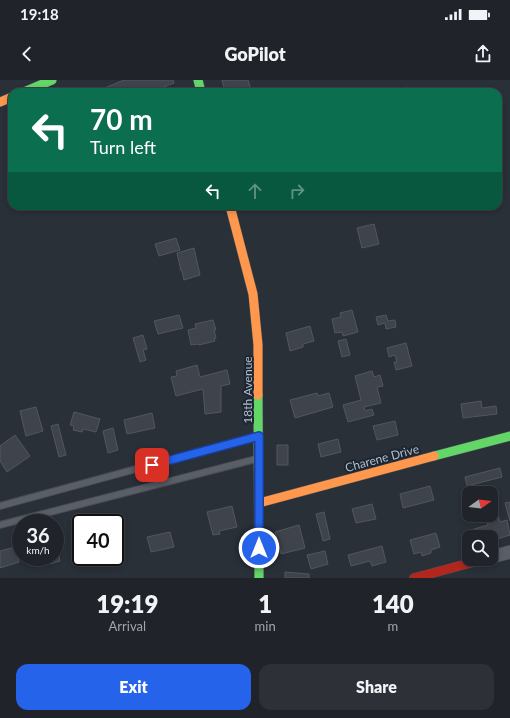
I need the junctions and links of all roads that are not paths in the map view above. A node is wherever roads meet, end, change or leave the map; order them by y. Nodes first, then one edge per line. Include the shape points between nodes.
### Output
1 (52, 80) edge
2 (33, 88) edge
3 (231, 210) edge
4 (259, 436) junction
5 (510, 436) edge
6 (259, 458) junction
7 (259, 503) junction
8 (0, 506) edge
9 (0, 525) edge
10 (510, 552) edge
11 (498, 556) edge
12 (462, 565) edge
13 (259, 578) edge
14 (414, 578) edge

1 - 2 street
3 - 4 street, 18th Avenue via 253,294 258,345
4 - 6 street, 18th Avenue
4 - 8 lane
5 - 7 street, Charene Drive
6 - 7 street, 18th Avenue
6 - 9 lane
7 - 13 street, 18th Avenue
10 - 11 street
12 - 14 street

